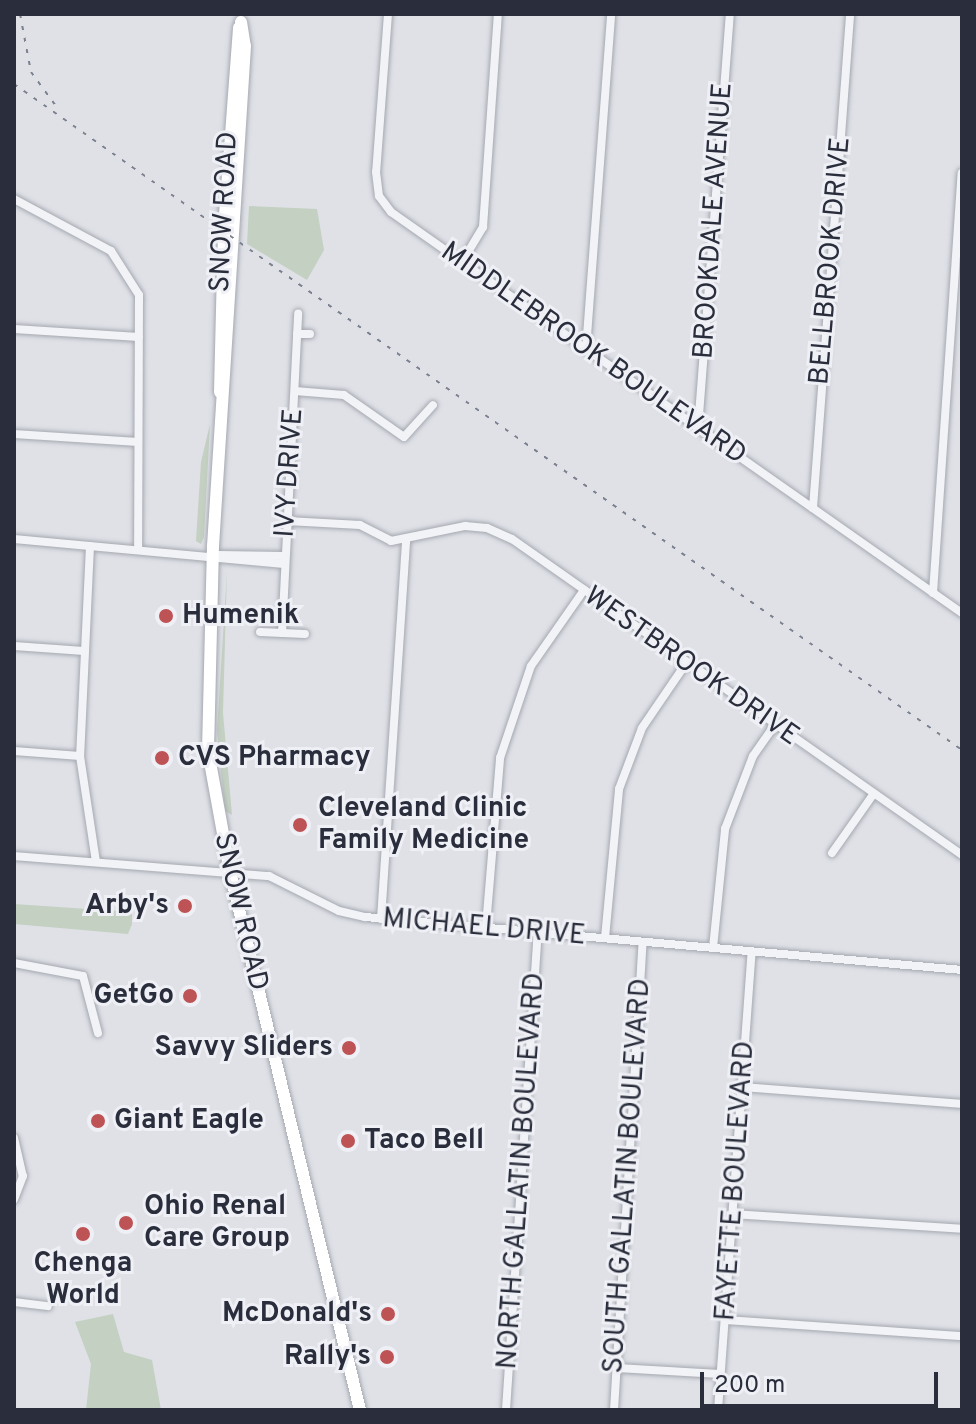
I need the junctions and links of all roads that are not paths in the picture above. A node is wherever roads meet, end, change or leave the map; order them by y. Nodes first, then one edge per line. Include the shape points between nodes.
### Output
1 (388, 14) edge
2 (498, 14) edge
3 (611, 14) edge
4 (730, 14) edge
5 (850, 14) edge
6 (241, 18) edge
7 (962, 173) edge
8 (14, 199) edge
9 (462, 262) junction
10 (298, 313) dead end
11 (14, 329) edge
12 (297, 334) junction
13 (310, 334) dead end
14 (139, 337) junction
15 (586, 349) junction
16 (295, 391) junction
17 (433, 405) dead end
18 (698, 428) junction
19 (14, 434) edge
20 (138, 442) junction
21 (813, 508) junction
22 (287, 521) junction
23 (14, 539) edge
24 (406, 539) junction
25 (90, 546) junction
26 (138, 549) junction
27 (213, 556) junction
28 (284, 560) junction
29 (584, 590) junction
30 (933, 593) junction
31 (962, 613) edge
32 (260, 632) dead end
33 (282, 633) junction
34 (305, 634) dead end
35 (14, 646) edge
36 (84, 651) junction
37 (687, 662) junction
38 (775, 725) junction
39 (14, 751) edge
40 (80, 756) junction
41 (872, 796) junction
42 (832, 853) dead end
43 (962, 855) edge
44 (14, 856) edge
45 (96, 862) junction
46 (230, 872) junction
47 (381, 919) junction
48 (486, 926) junction
49 (538, 932) junction
50 (605, 938) junction
51 (643, 942) junction
52 (713, 948) junction
53 (752, 952) junction
54 (14, 963) edge
55 (962, 970) edge
56 (98, 1033) dead end
57 (743, 1087) junction
58 (962, 1104) edge
59 (14, 1138) edge
60 (14, 1199) edge
61 (732, 1214) junction
62 (962, 1229) edge
63 (14, 1302) edge
64 (48, 1306) dead end
65 (726, 1320) junction
66 (962, 1336) edge
67 (617, 1368) junction
68 (720, 1374) junction
69 (360, 1410) edge
70 (506, 1410) edge
71 (614, 1410) edge
72 (718, 1410) edge

1 - 9 street, MIDDLEBROOK BOULEVARD via 376,172 379,196 391,212
2 - 9 street via 483,227
3 - 15 street
4 - 18 street, BROOKDALE AVENUE
5 - 21 street, BELLBROOK DRIVE
6 - 27 main road, SNOW ROAD via 245,46 235,258
7 - 30 street
8 - 14 street via 111,251 139,295
9 - 15 street, MIDDLEBROOK BOULEVARD
10 - 12 street, IVY DRIVE
11 - 14 street
12 - 13 street
12 - 16 street, IVY DRIVE
14 - 20 street
15 - 18 street, MIDDLEBROOK BOULEVARD
16 - 17 street via 344,395 404,437
16 - 22 street, IVY DRIVE
18 - 21 street, MIDDLEBROOK BOULEVARD
19 - 20 street
20 - 26 street
21 - 30 street, MIDDLEBROOK BOULEVARD
22 - 24 street via 360,525 391,541
22 - 28 street, IVY DRIVE
23 - 25 street
24 - 29 street, WESTBROOK DRIVE via 465,526 487,528
24 - 47 street
25 - 26 street
25 - 36 street
26 - 27 street
27 - 28 street
27 - 46 main road, SNOW ROAD via 208,751
28 - 33 street, IVY DRIVE
29 - 37 street, WESTBROOK DRIVE
29 - 48 street via 531,666 500,758
30 - 31 street, MIDDLEBROOK BOULEVARD
32 - 33 street
33 - 34 street
35 - 36 street
36 - 40 street
37 - 38 street, WESTBROOK DRIVE
37 - 50 street via 642,728 619,789
38 - 41 street, WESTBROOK DRIVE
38 - 52 street via 753,756 725,829
39 - 40 street
40 - 45 street
41 - 42 street
41 - 43 street, WESTBROOK DRIVE
44 - 45 street, MICHAEL DRIVE
45 - 46 street, MICHAEL DRIVE
46 - 47 street, MICHAEL DRIVE via 282,880 339,911
46 - 69 main road, SNOW ROAD
47 - 48 street, MICHAEL DRIVE
48 - 49 street, MICHAEL DRIVE
49 - 50 street, MICHAEL DRIVE
49 - 70 street, NORTH GALLATIN BOULEVARD
50 - 51 street, MICHAEL DRIVE
51 - 52 street, MICHAEL DRIVE
51 - 67 street, SOUTH GALLATIN BOULEVARD
52 - 53 street, MICHAEL DRIVE
53 - 55 street, MICHAEL DRIVE
53 - 57 street, FAYETTE BOULEVARD
54 - 56 street via 83,976
57 - 58 street
57 - 61 street, FAYETTE BOULEVARD
59 - 60 street via 23,1176
61 - 62 street
61 - 65 street, FAYETTE BOULEVARD
63 - 64 street
65 - 66 street
65 - 68 street, FAYETTE BOULEVARD
67 - 68 street
67 - 71 street, SOUTH GALLATIN BOULEVARD
68 - 72 street, FAYETTE BOULEVARD

